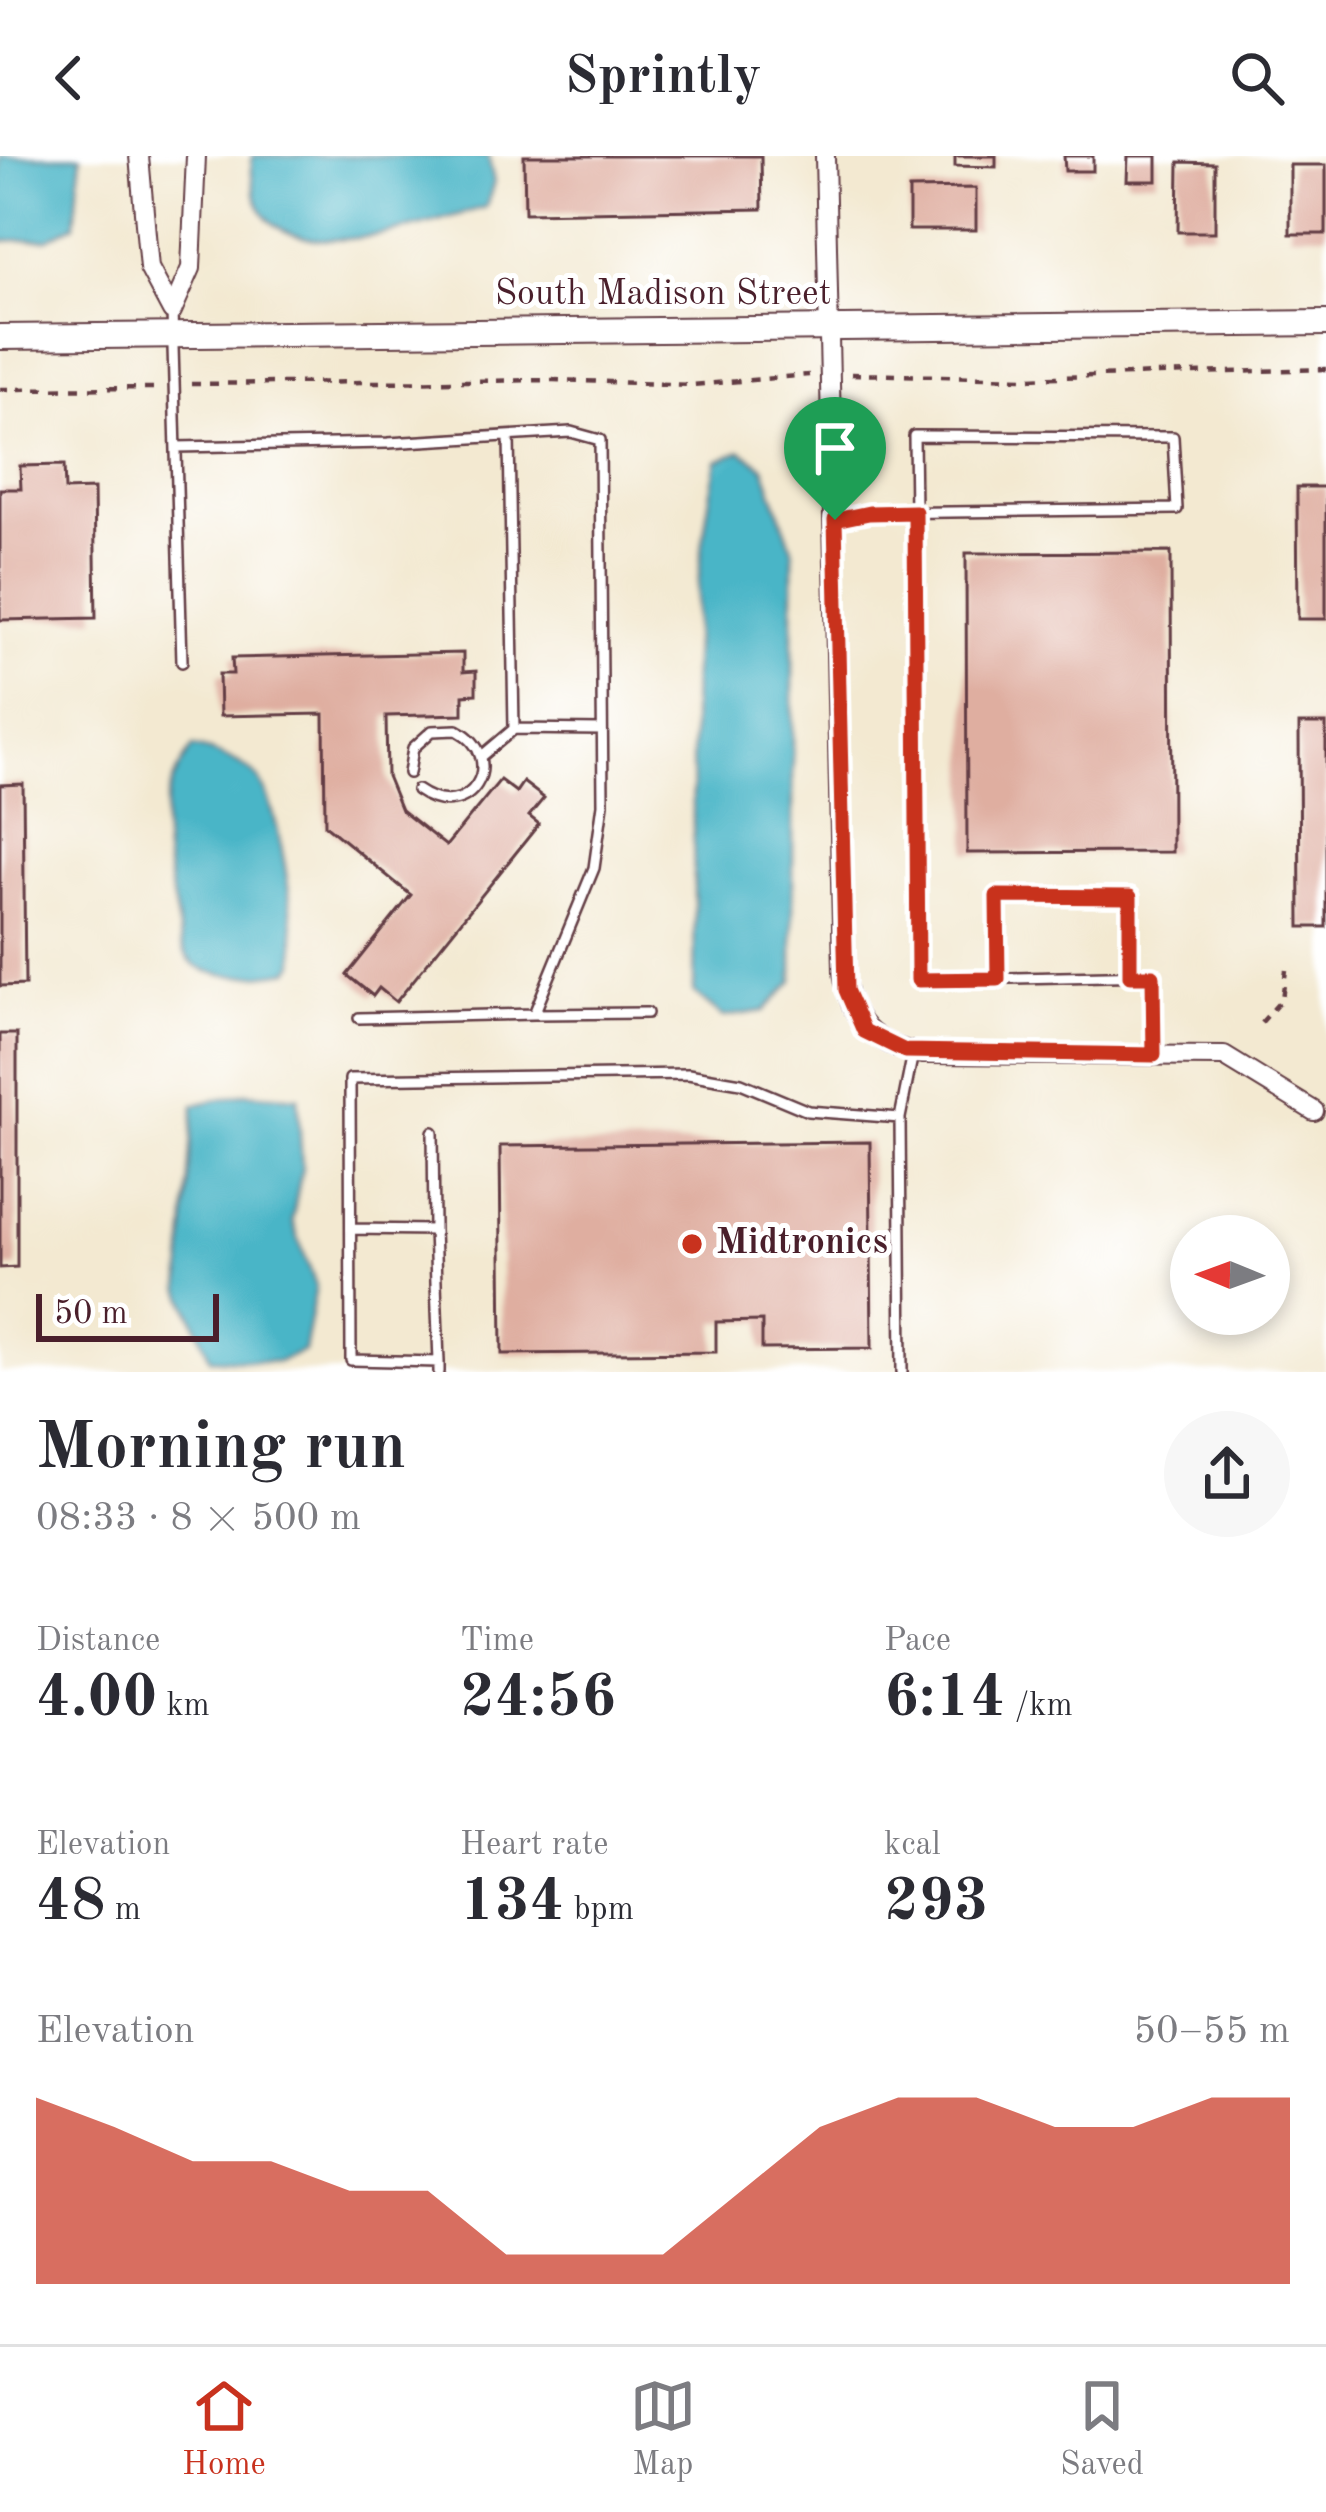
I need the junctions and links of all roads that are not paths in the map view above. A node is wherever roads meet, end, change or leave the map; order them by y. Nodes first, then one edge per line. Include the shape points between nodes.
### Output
1 (139, 156) edge
2 (196, 156) edge
3 (825, 156) edge
4 (172, 323) junction
5 (1326, 323) edge
6 (831, 330) junction
7 (0, 338) edge
8 (509, 437) junction
9 (176, 447) junction
10 (915, 512) junction
11 (835, 520) junction
12 (182, 662) dead end
13 (514, 729) junction
14 (602, 730) junction
15 (482, 756) junction
16 (410, 773) dead end
17 (417, 790) dead end
18 (1130, 976) junction
19 (998, 979) junction
20 (647, 1013) dead end
21 (534, 1014) junction
22 (359, 1018) dead end
23 (913, 1052) junction
24 (1154, 1055) junction
25 (1313, 1111) dead end
26 (900, 1118) junction
27 (433, 1132) dead end
28 (350, 1229) junction
29 (434, 1230) junction
30 (439, 1367) edge
31 (902, 1372) edge

1 - 4 street via 149,268
2 - 4 street via 191,268
3 - 6 street
4 - 6 street, South Madison Street
4 - 7 street, South Madison Street
4 - 9 lane
5 - 6 street, South Madison Street
6 - 11 street
8 - 9 lane
8 - 13 lane
8 - 14 lane via 571,432 600,440
9 - 12 lane
10 - 10 lane via 914,436 1173,436 1177,509
10 - 11 lane
10 - 19 lane via 918,980
11 - 23 street via 843,972 864,1031
13 - 14 lane
13 - 15 lane
14 - 21 lane via 594,868
15 - 16 lane via 457,730 432,731 413,748
15 - 17 lane via 480,780 464,797 442,802
18 - 19 lane
18 - 19 lane via 1130,897 997,896
18 - 24 lane via 1153,976
20 - 21 lane
21 - 22 lane
23 - 24 street
23 - 26 lane
24 - 25 street via 1223,1056
26 - 28 lane via 808,1112 740,1083 688,1074 350,1079
26 - 31 lane
27 - 29 lane
28 - 29 lane
28 - 30 lane via 351,1360
29 - 30 lane

